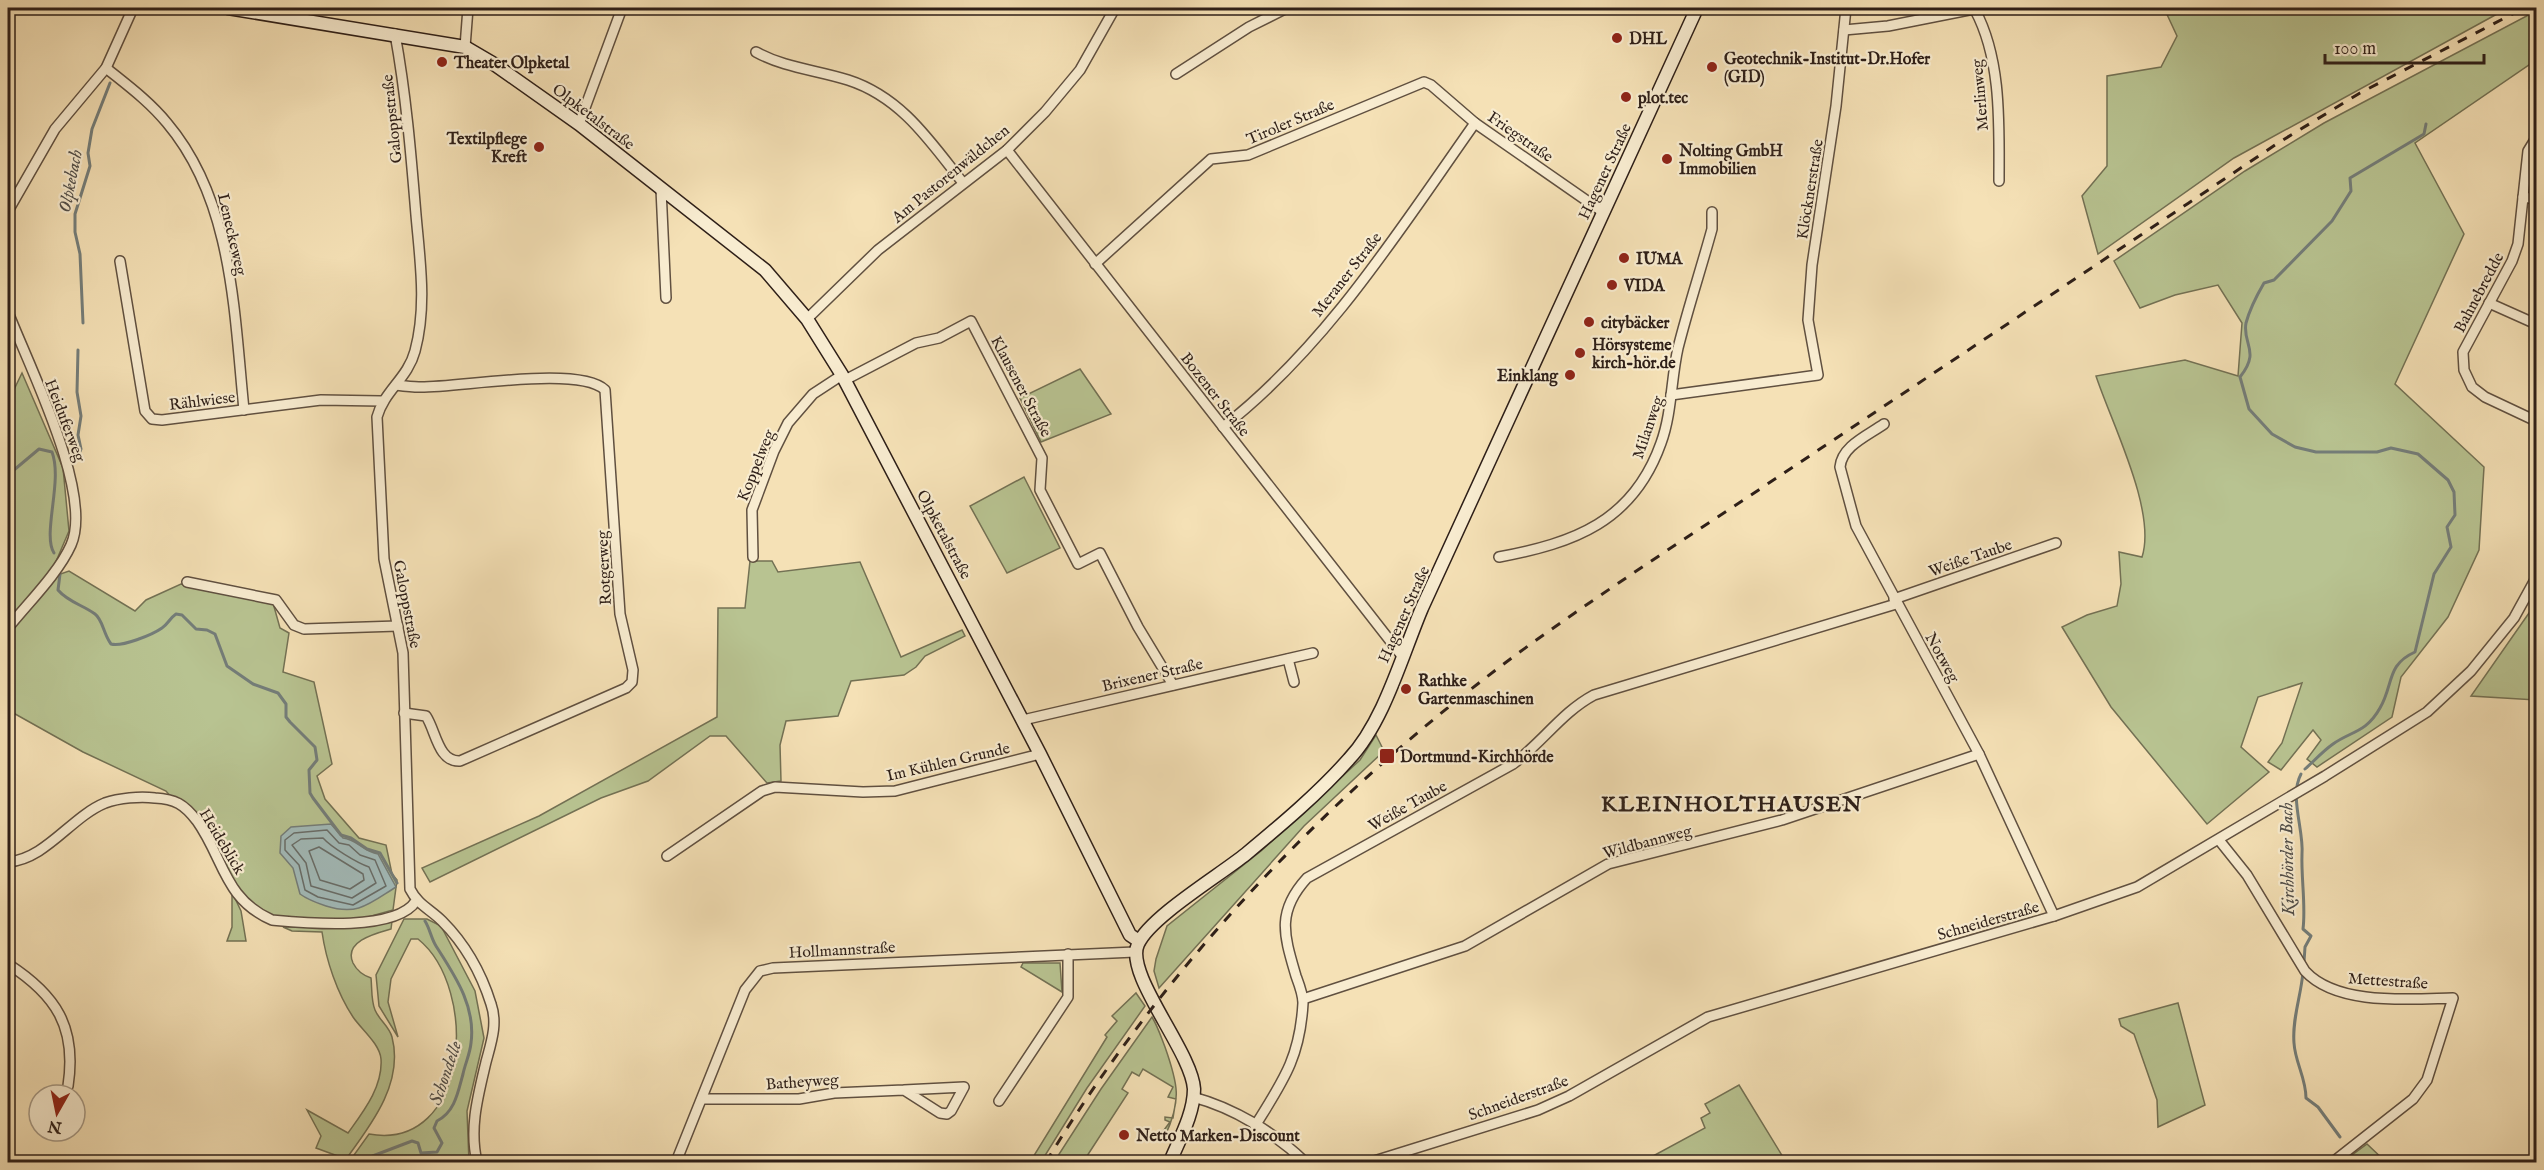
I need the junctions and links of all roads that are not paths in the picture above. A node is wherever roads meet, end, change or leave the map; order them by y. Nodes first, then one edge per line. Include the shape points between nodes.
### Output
1 (133, 8) edge
2 (228, 8) edge
3 (468, 8) edge
4 (622, 8) edge
5 (1115, 8) edge
6 (1287, 8) edge
7 (1697, 8) edge
8 (1846, 8) edge
9 (1977, 9) edge
10 (1844, 30) junction
11 (395, 34) junction
12 (465, 47) junction
13 (756, 52) dead end
14 (106, 68) junction
15 (1176, 74) dead end
16 (1424, 82) joint
17 (1475, 123) junction
18 (579, 124) junction
19 (2536, 138) edge
20 (1007, 150) junction
21 (1999, 181) dead end
22 (963, 183) junction
23 (661, 189) junction
24 (2523, 197) junction
25 (2536, 199) edge
26 (8, 211) edge
27 (1603, 212) junction
28 (1712, 212) dead end
29 (120, 261) dead end
30 (1095, 264) junction
31 (666, 298) dead end
32 (2489, 303) junction
33 (8, 312) edge
34 (807, 319) junction
35 (2536, 324) edge
36 (1818, 375) joint
37 (844, 378) junction
38 (396, 385) junction
39 (1671, 395) junction
40 (381, 401) junction
41 (244, 410) junction
42 (2536, 421) edge
43 (1884, 424) dead end
44 (1223, 427) junction
45 (2056, 543) dead end
46 (753, 556) dead end
47 (1498, 557) dead end
48 (2536, 578) edge
49 (187, 582) dead end
50 (1895, 601) junction
51 (398, 626) junction
52 (8, 628) edge
53 (1313, 653) dead end
54 (1402, 656) junction
55 (1288, 659) junction
56 (1294, 682) dead end
57 (1173, 685) junction
58 (404, 713) junction
59 (1023, 720) junction
60 (1040, 754) junction
61 (1979, 754) junction
62 (2219, 840) junction
63 (667, 856) dead end
64 (8, 862) edge
65 (416, 902) junction
66 (2054, 916) junction
67 (1137, 947) junction
68 (1068, 954) junction
69 (8, 964) edge
70 (1303, 999) junction
71 (68, 1083) edge
72 (904, 1090) junction
73 (1193, 1097) junction
74 (702, 1099) junction
75 (999, 1101) dead end
76 (1255, 1126) junction
77 (477, 1162) edge
78 (676, 1162) edge
79 (1170, 1162) edge
80 (1305, 1162) edge
81 (1371, 1162) edge
82 (2333, 1162) edge

1 - 14 street
2 - 11 street, Olpketalstraße
3 - 12 street
4 - 18 street
5 - 20 street, Am Pastorenwäldchen via 1080,70
6 - 15 street via 1249,27
7 - 27 street, Hagener Straße
8 - 10 street, Klöcknerstraße
9 - 10 street, Merlinweg
9 - 21 street, Merlinweg via 1990,45 1997,104
10 - 36 street, Klöcknerstraße via 1808,320
11 - 12 street, Olpketalstraße
11 - 38 street, Galoppstraße via 406,100 423,298 415,350
12 - 18 street, Olpketalstraße
13 - 22 street via 778,64 834,76 878,93 915,122
14 - 26 street via 55,129
14 - 41 street, Leneckeweg via 166,122 200,171 215,207 234,316
16 - 17 street, Friegstraße
16 - 30 street, Tiroler Straße via 1248,155 1211,159
17 - 27 street, Friegstraße
17 - 44 street, Meraner Straße via 1333,317 1246,409
18 - 23 street, Olpketalstraße
19 - 24 street, Bahnebredde via 2528,151
20 - 22 street, Am Pastorenwäldchen
20 - 30 street, Bozener Straße
22 - 34 street, Am Pastorenwäldchen via 878,250
23 - 31 street
23 - 34 street, Olpketalstraße via 765,270
24 - 25 street
24 - 32 street, Bahnebredde via 2518,244
27 - 54 street, Hagener Straße
28 - 39 street via 1712,229 1678,350
29 - 41 street, Rählwiese via 145,411 152,419 162,420
30 - 44 street, Bozener Straße
32 - 35 street
32 - 42 street, Bahnebredde via 2463,352 2464,370 2472,387 2485,398
33 - 52 street, Heiduferweg via 70,468 75,529 71,545 55,570
34 - 37 street, Olpketalstraße
36 - 39 street, Milanweg
37 - 46 street, Koppelweg via 813,394 788,423 752,510
37 - 57 street, Klausener Straße via 971,321 1042,458 1040,490 1078,564 1100,553
37 - 59 street, Olpketalstraße
38 - 40 street, Galoppstraße
38 - 58 street, Rotgerweg via 420,388 511,379 575,380 599,384 605,390 620,614 633,670 632,682 626,688 460,761 443,754 426,716
39 - 47 street, Milanweg via 1661,442 1647,473 1630,497 1581,535 1541,549
40 - 41 street, Rählwiese via 321,400
40 - 51 street, Galoppstraße via 377,417 384,559
43 - 50 street, Notweg via 1847,450 1840,467 1856,526
44 - 54 street, Bozener Straße
45 - 50 street, Weiße Taube
48 - 62 street, Schneiderstraße via 2514,618 2470,671 2427,712
49 - 51 street via 276,600 294,625 304,630
50 - 61 street, Notweg
50 - 70 street, Weiße Taube via 1594,695 1576,705 1514,764 1307,878 1293,894 1285,919
51 - 58 street, Galoppstraße via 403,652
53 - 55 street, Brixener Straße
54 - 67 street, Hagener Straße via 1375,718 1352,757 1246,854 1157,921
55 - 56 street
55 - 57 street, Brixener Straße
57 - 59 street, Brixener Straße
58 - 65 street, Galoppstraße via 408,878
59 - 60 street, Olpketalstraße
60 - 63 street, Im Kühlen Grunde via 895,791 776,787 762,791
60 - 67 street, Olpketalstraße
61 - 66 street, Notweg
61 - 70 street, Wildbannweg via 1782,820 1608,864 1465,946
62 - 66 street, Schneiderstraße via 2137,887
62 - 82 street, Mettestraße via 2247,875 2305,971 2326,988 2385,998 2453,998 2427,1080 2413,1099
64 - 65 street, Heideblick via 28,857 105,803 142,797 174,799 197,821 238,897 260,915 272,920 371,922 402,914
65 - 77 street via 440,919 468,951 492,1006 494,1036 474,1129
66 - 81 street, Schneiderstraße via 1708,1017 1538,1110
67 - 68 street, Hollmannstraße
67 - 73 street via 1148,989 1194,1086
68 - 74 street, Hollmannstraße via 760,971 745,990
68 - 75 street via 1068,997
69 - 71 street via 40,988 63,1020 70,1051
70 - 76 street, Weiße Taube via 1291,1069
72 - 72 street, Batheyweg via 916,1089 964,1087 947,1114
72 - 74 street, Batheyweg via 799,1099
73 - 76 street via 1214,1102
73 - 79 street
74 - 78 street, Hollmannstraße
76 - 80 street

